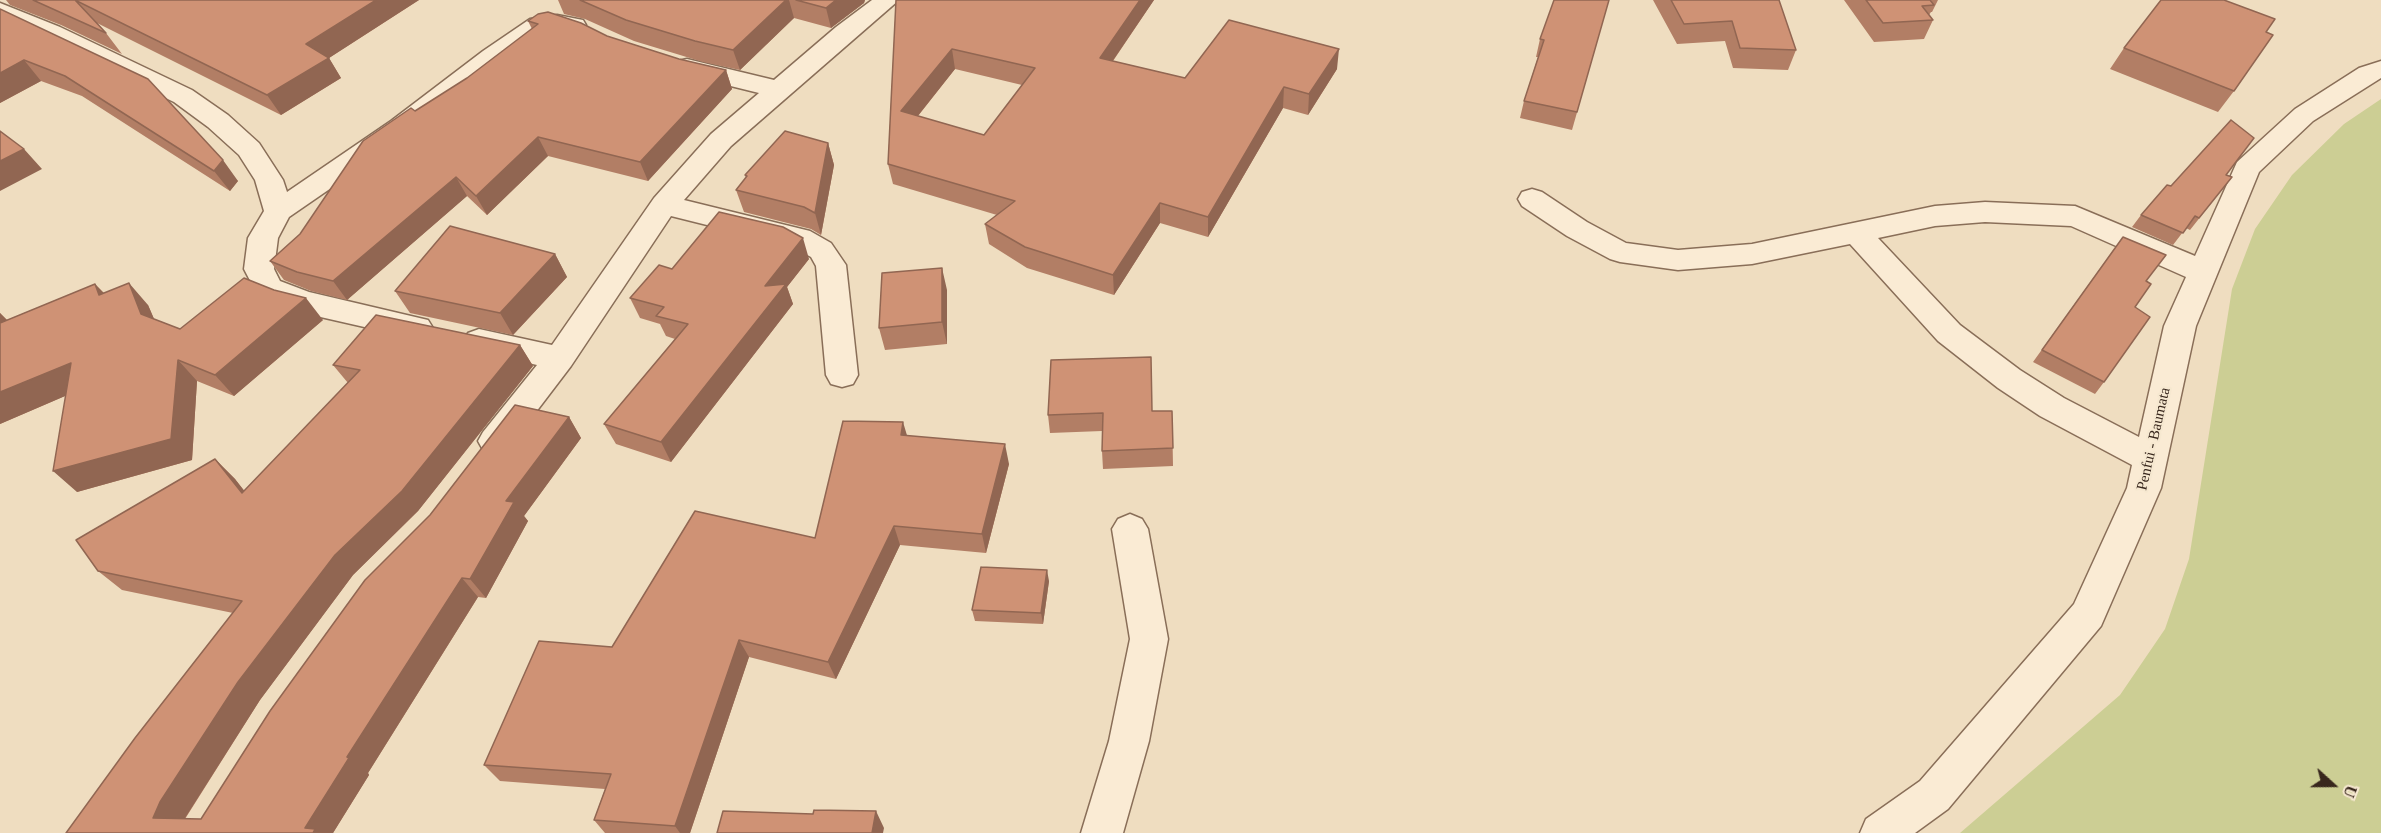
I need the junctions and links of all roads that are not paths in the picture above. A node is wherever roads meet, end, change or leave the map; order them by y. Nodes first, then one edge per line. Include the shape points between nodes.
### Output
1 (887, 0) edge
2 (0, 10) edge
3 (600, 35) edge
4 (665, 60) edge
5 (2381, 69) edge
6 (778, 89) junction
7 (1532, 200) dead end
8 (664, 205) junction
9 (278, 212) junction
10 (1856, 232) junction
11 (2203, 272) junction
12 (560, 358) junction
13 (842, 375) dead end
14 (2150, 459) junction
15 (475, 468) edge
16 (1130, 530) dead end
17 (1102, 833) edge
18 (1881, 833) edge

1 - 6 street
2 - 9 street via 183,96 209,114 249,149 269,180
3 - 9 street via 557,22 539,24
4 - 6 street
5 - 11 street, Penfui - Baumata via 2304,114 2247,168
6 - 8 street via 721,140
7 - 10 street via 1620,252 1678,260 1752,254
8 - 12 street
8 - 13 street via 800,238 821,250 831,264
9 - 12 street via 263,238 259,269 269,288 303,302
10 - 11 street via 1935,216 1985,212 2075,216
10 - 14 street via 1949,333 2052,407
11 - 14 street, Penfui - Baumata via 2180,326
12 - 15 street
14 - 18 street, Penfui - Baumata via 2144,488 2088,615 1934,795
16 - 17 street via 1149,639 1129,741

